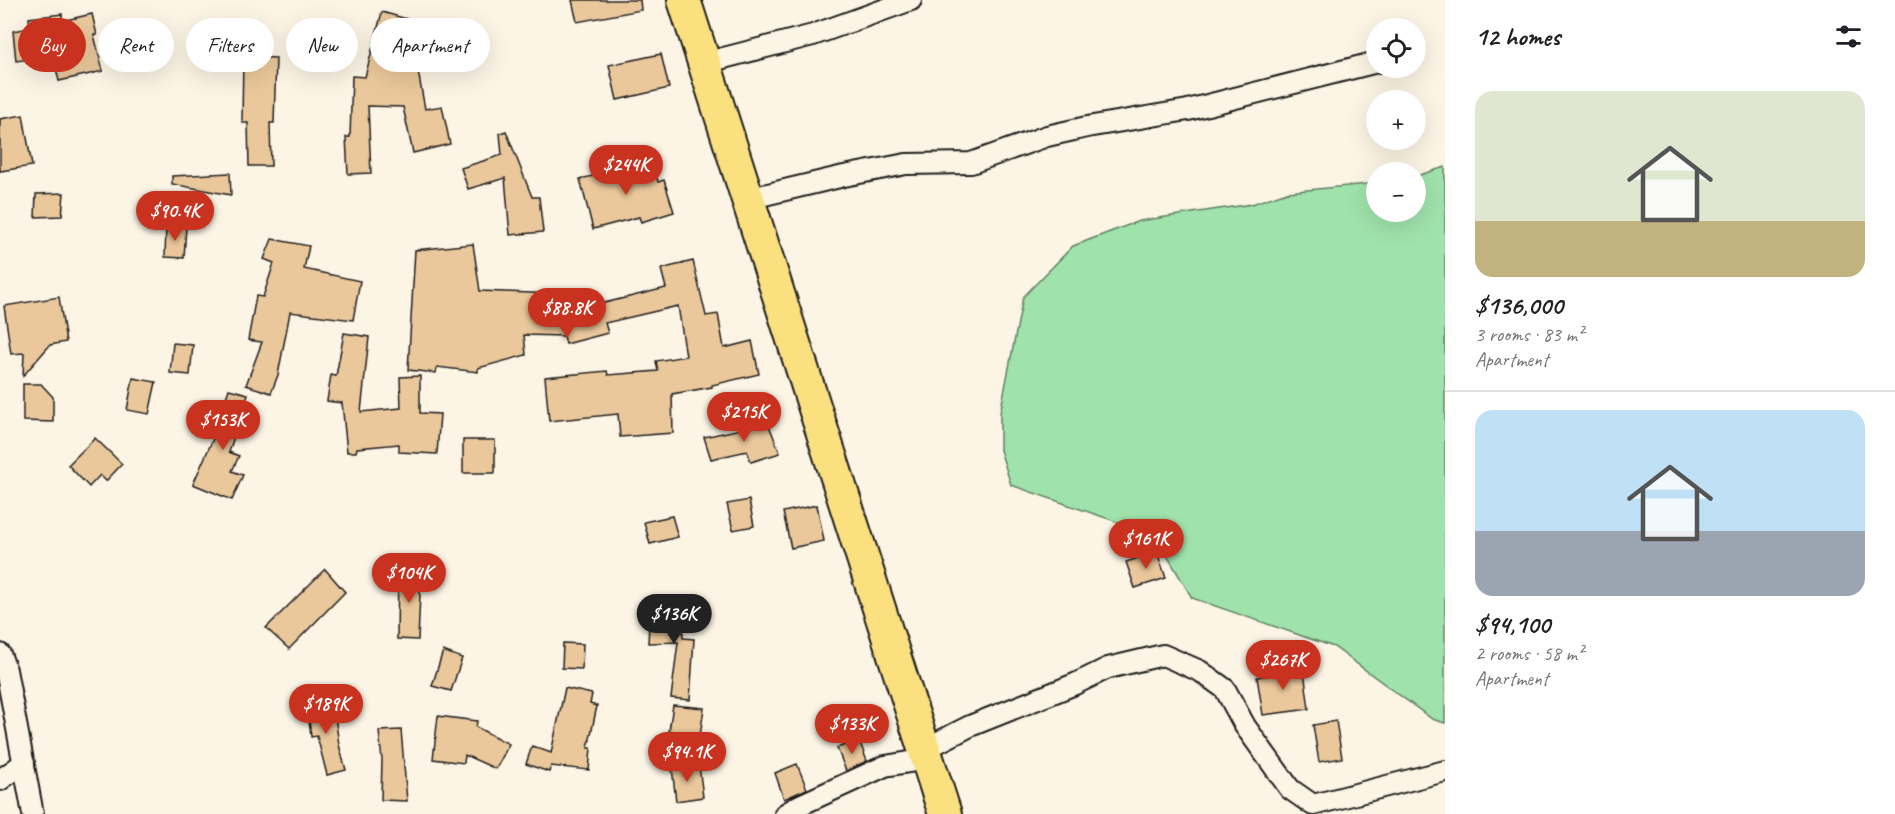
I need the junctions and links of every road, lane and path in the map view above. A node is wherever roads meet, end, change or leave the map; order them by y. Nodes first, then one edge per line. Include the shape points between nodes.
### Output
1 (684, 0) edge
2 (911, 0) edge
3 (704, 63) junction
4 (1366, 65) edge
5 (747, 199) junction
6 (0, 654) edge
7 (927, 754) junction
8 (24, 764) junction
9 (1445, 771) edge
10 (0, 780) edge
11 (33, 814) edge
12 (784, 814) edge
13 (945, 814) edge

1 - 3 main road
2 - 3 street via 813,35
3 - 5 main road
4 - 5 street via 1188,110 1047,136 971,163 906,164
5 - 7 main road
6 - 8 street
7 - 9 street via 970,726 1108,668 1163,655 1200,671 1225,689 1245,726 1290,789 1313,805
7 - 12 street via 885,766
7 - 13 main road
8 - 10 street
8 - 11 street

